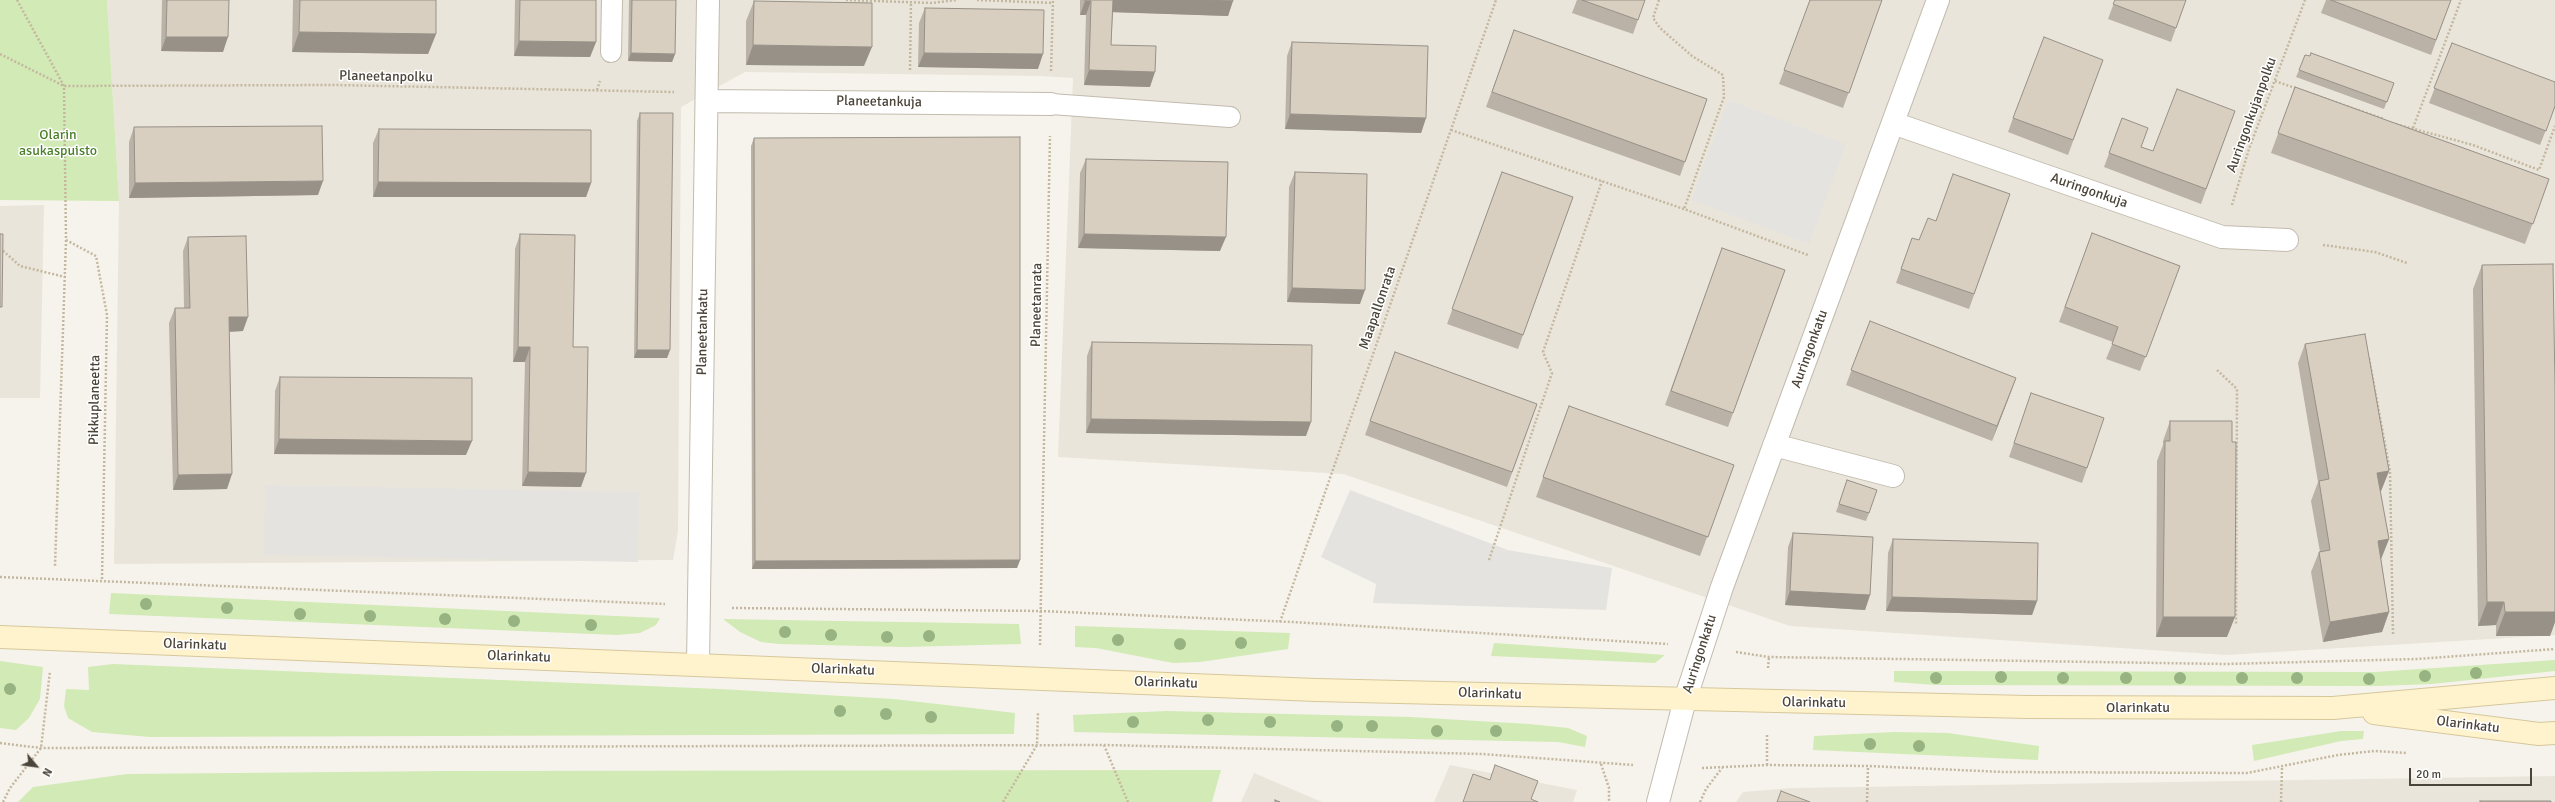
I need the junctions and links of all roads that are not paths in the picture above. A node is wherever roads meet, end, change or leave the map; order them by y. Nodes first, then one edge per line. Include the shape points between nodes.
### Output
1 (612, 0) edge
2 (708, 0) edge
3 (1938, 0) edge
4 (611, 52) dead end
5 (707, 95) junction
6 (1051, 104) joint
7 (1230, 117) dead end
8 (1893, 123) junction
9 (2287, 240) dead end
10 (1774, 444) junction
11 (1893, 476) dead end
12 (0, 637) edge
13 (698, 664) junction
14 (2555, 688) edge
15 (1685, 700) junction
16 (2333, 708) junction
17 (2555, 733) edge
18 (1658, 802) edge

1 - 4 lane
2 - 5 street, Planeetankatu
3 - 8 street, Auringonkatu
5 - 6 street, Planeetankuja
5 - 13 street, Planeetankatu
6 - 7 lane
8 - 9 street, Auringonkuja via 2222,237
8 - 10 street, Auringonkatu
10 - 11 street
10 - 15 street, Auringonkatu
12 - 13 main road, Olarinkatu
13 - 15 main road, Olarinkatu via 1316,690
14 - 16 main road, Olarinkatu
15 - 16 main road, Olarinkatu via 2027,708
15 - 18 street, Auringonkatu
16 - 17 main road, Olarinkatu via 2540,734

